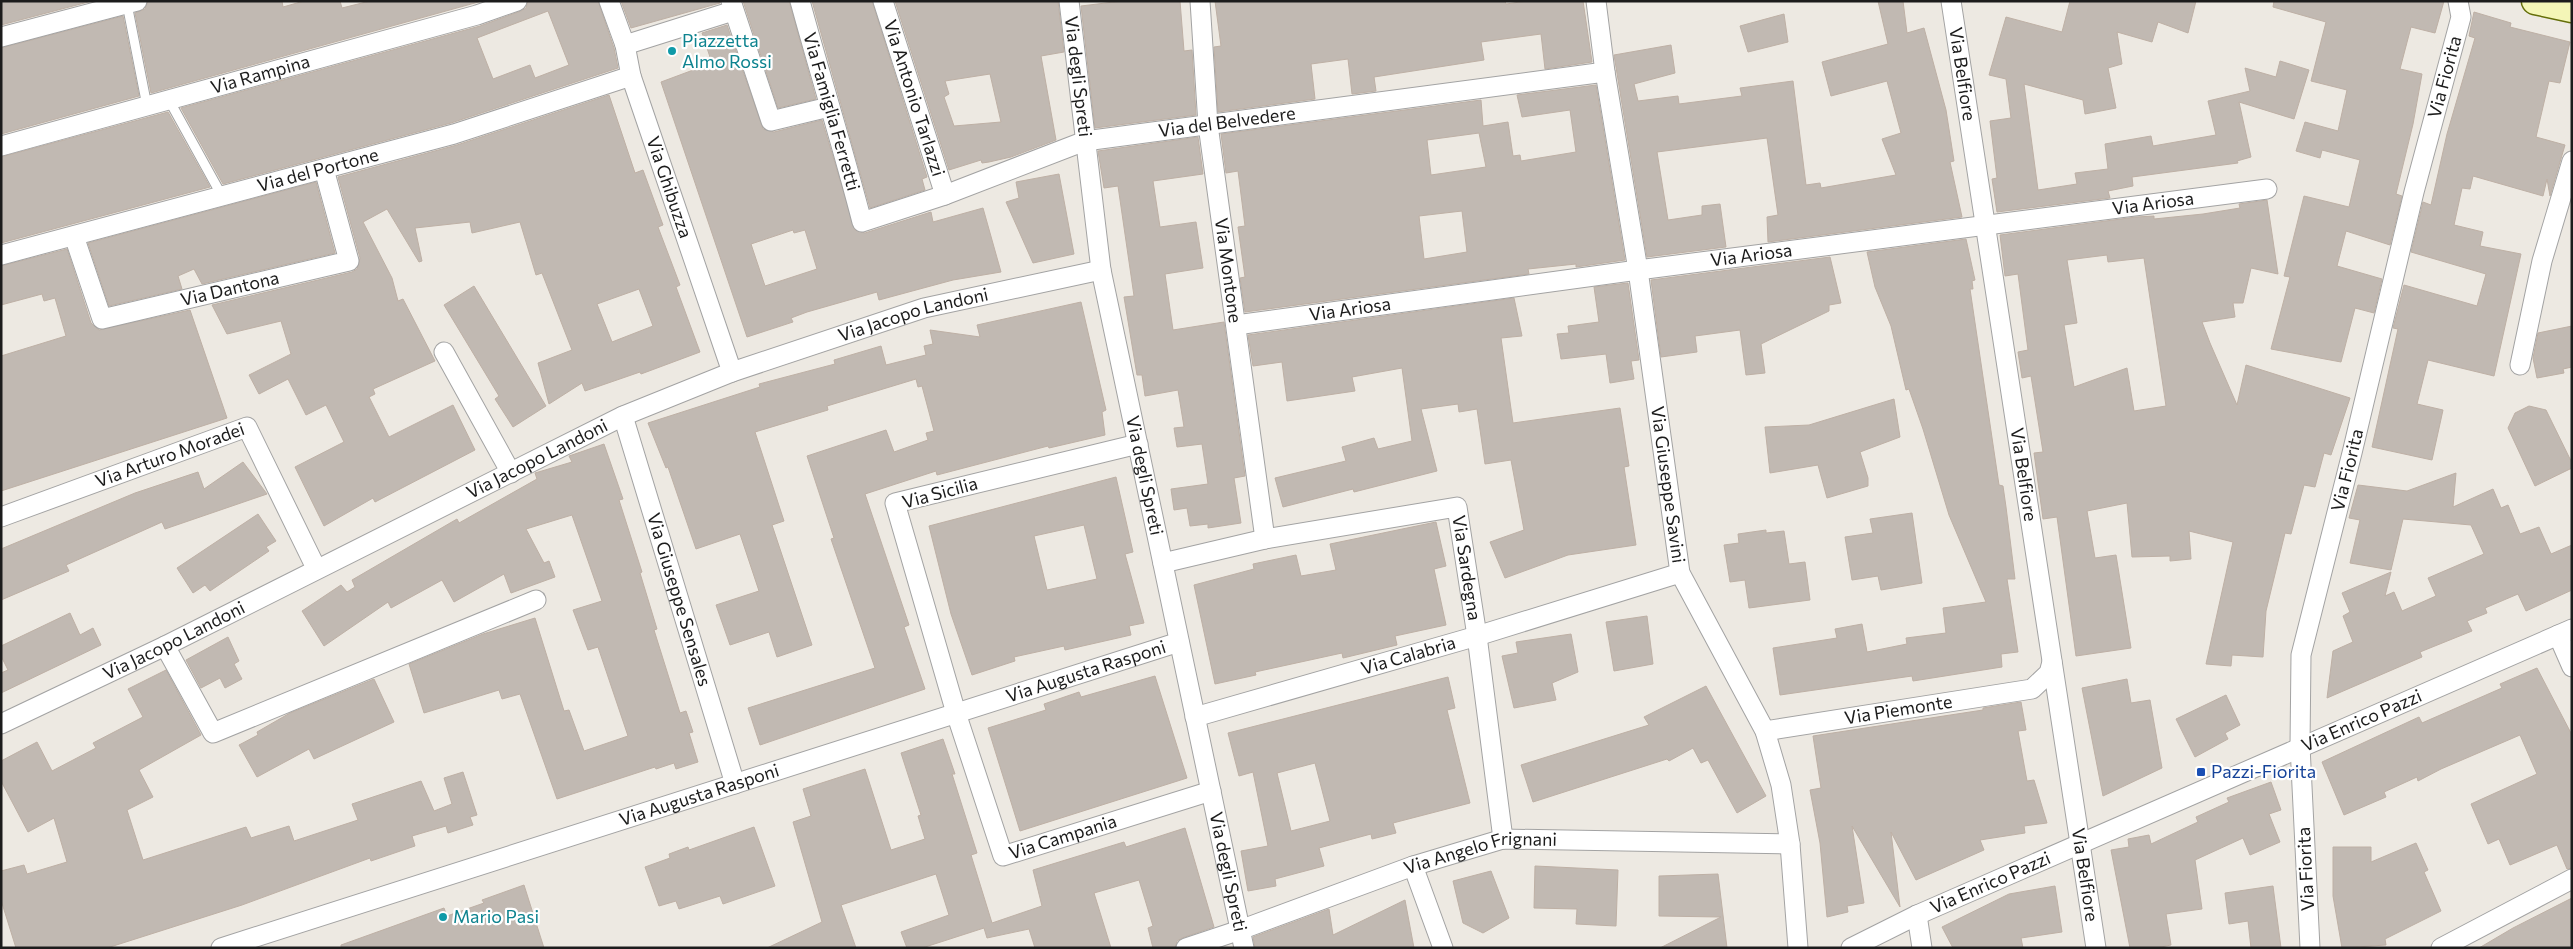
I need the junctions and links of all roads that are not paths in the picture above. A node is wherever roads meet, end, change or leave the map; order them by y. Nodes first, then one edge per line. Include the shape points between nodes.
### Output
1 (517, 1) edge
2 (610, 1) edge
3 (800, 1) edge
4 (883, 1) edge
5 (1069, 1) edge
6 (1200, 1) edge
7 (1596, 1) edge
8 (1951, 1) edge
9 (2458, 1) edge
10 (2535, 1) edge
11 (132, 3) edge
12 (732, 6) edge
13 (2572, 9) edge
14 (1, 37) edge
15 (625, 45) junction
16 (1605, 72) junction
17 (631, 76) junction
18 (169, 100) junction
19 (147, 106) junction
20 (829, 108) junction
21 (1208, 124) junction
22 (1085, 141) junction
23 (1, 146) edge
24 (2572, 161) edge
25 (324, 169) junction
26 (2267, 189) dead end
27 (2568, 192) edge
28 (945, 195) junction
29 (222, 196) junction
30 (862, 222) joint
31 (1987, 226) junction
32 (74, 236) junction
33 (1, 255) edge
34 (1101, 270) junction
35 (1638, 270) junction
36 (1236, 325) junction
37 (444, 352) dead end
38 (2520, 365) dead end
39 (732, 372) junction
40 (623, 416) junction
41 (1138, 444) junction
42 (511, 473) junction
43 (1, 517) edge
44 (1265, 539) junction
45 (1163, 563) junction
46 (316, 568) junction
47 (1680, 574) junction
48 (536, 600) dead end
49 (2565, 632) edge
50 (1477, 636) junction
51 (1179, 642) junction
52 (165, 646) junction
53 (2052, 662) junction
54 (2572, 667) edge
55 (2032, 689) junction
56 (2059, 709) junction
57 (956, 713) junction
58 (1195, 717) junction
59 (1, 724) edge
60 (1765, 731) junction
61 (2300, 746) junction
62 (735, 784) junction
63 (1211, 791) junction
64 (1503, 839) junction
65 (1790, 844) junction
66 (2081, 844) junction
67 (1413, 866) junction
68 (2572, 880) edge
69 (1917, 915) junction
70 (1242, 939) edge
71 (221, 948) edge
72 (1186, 948) edge
73 (1442, 948) edge
74 (1798, 948) edge
75 (1851, 948) edge
76 (1922, 948) edge
77 (2096, 948) edge
78 (2310, 948) edge
79 (2441, 948) edge

1 - 18 street, Via Rampina via 477,15
2 - 15 street, Via Ghibuzza
3 - 20 street, Via Famiglia Ferretti
4 - 28 street, Via Antonio Tarlazzi
5 - 22 street, Via degli Spreti
6 - 21 street, Via Montone
7 - 16 street, Via Giuseppe Savini
8 - 31 street, Via Belfiore
9 - 61 street, Via Fiorita via 2461,17 2414,192 2301,655
10 - 13 street
11 - 14 street
11 - 19 lane
12 - 15 street
12 - 20 street via 771,120
15 - 17 street, Via Ghibuzza
16 - 21 street, Via del Belvedere
16 - 35 street, Via Giuseppe Savini
17 - 25 street, Via del Portone via 454,134
17 - 39 street, Via Ghibuzza
18 - 19 street, Via Rampina
18 - 29 lane
19 - 23 street, Via Rampina
20 - 30 street, Via Famiglia Ferretti via 838,130
21 - 22 street, Via del Belvedere
21 - 36 street, Via Montone
22 - 28 street, Via del Belvedere
22 - 34 street, Via degli Spreti
24 - 27 street
25 - 29 street, Via del Portone
25 - 32 street, Via Dantona via 350,261 102,319
26 - 31 street, Via Ariosa
27 - 38 street via 2542,261
28 - 30 street, Via del Belvedere
29 - 32 street, Via del Portone
31 - 35 street, Via Ariosa
31 - 53 street, Via Belfiore
32 - 33 street, Via del Portone
34 - 39 street, Via Jacopo Landoni via 924,308
34 - 41 street, Via degli Spreti
35 - 36 street, Via Ariosa
35 - 47 street, Via Giuseppe Savini
36 - 44 street, Via Montone
37 - 42 street
39 - 40 street, Via Jacopo Landoni
40 - 42 street, Via Jacopo Landoni
40 - 62 street, Via Giuseppe Sensales
41 - 45 street, Via degli Spreti
41 - 57 street, Via Sicilia via 894,503
42 - 46 street, Via Jacopo Landoni
43 - 46 street, Via Arturo Moradei via 247,427
44 - 45 street, Via Sardegna
44 - 50 street, Via Sardegna via 1457,507
45 - 51 street, Via degli Spreti
46 - 52 street, Via Jacopo Landoni
47 - 50 street, Via Calabria
47 - 60 street, Via Giuseppe Savini
48 - 52 street via 213,733
49 - 54 street
49 - 61 street, Via Enrico Pazzi
50 - 58 street, Via Calabria
50 - 64 street, Via Sardegna
51 - 57 street, Via Augusta Rasponi
51 - 58 street, Via degli Spreti
52 - 59 street, Via Jacopo Landoni
53 - 55 street via 2049,673
53 - 56 street, Via Belfiore
55 - 56 street
55 - 60 street, Via Piemonte
56 - 66 street, Via Belfiore
57 - 62 street, Via Augusta Rasponi
57 - 63 street, Via Campania via 1003,856
58 - 63 street, Via degli Spreti
60 - 65 street, Via Giuseppe Savini via 1781,785
61 - 66 street, Via Enrico Pazzi
61 - 78 street, Via Fiorita
62 - 71 street, Via Augusta Rasponi
63 - 70 street, Via degli Spreti
64 - 65 street, Via Angelo Frignani
64 - 67 street, Via Angelo Frignani
65 - 74 street, Via Giuseppe Savini
66 - 69 street, Via Enrico Pazzi
66 - 77 street, Via Belfiore
67 - 70 street, Via Angelo Frignani
67 - 73 street
68 - 79 street
69 - 75 street, Via Enrico Pazzi
69 - 76 street
70 - 72 street, Via Angelo Frignani

